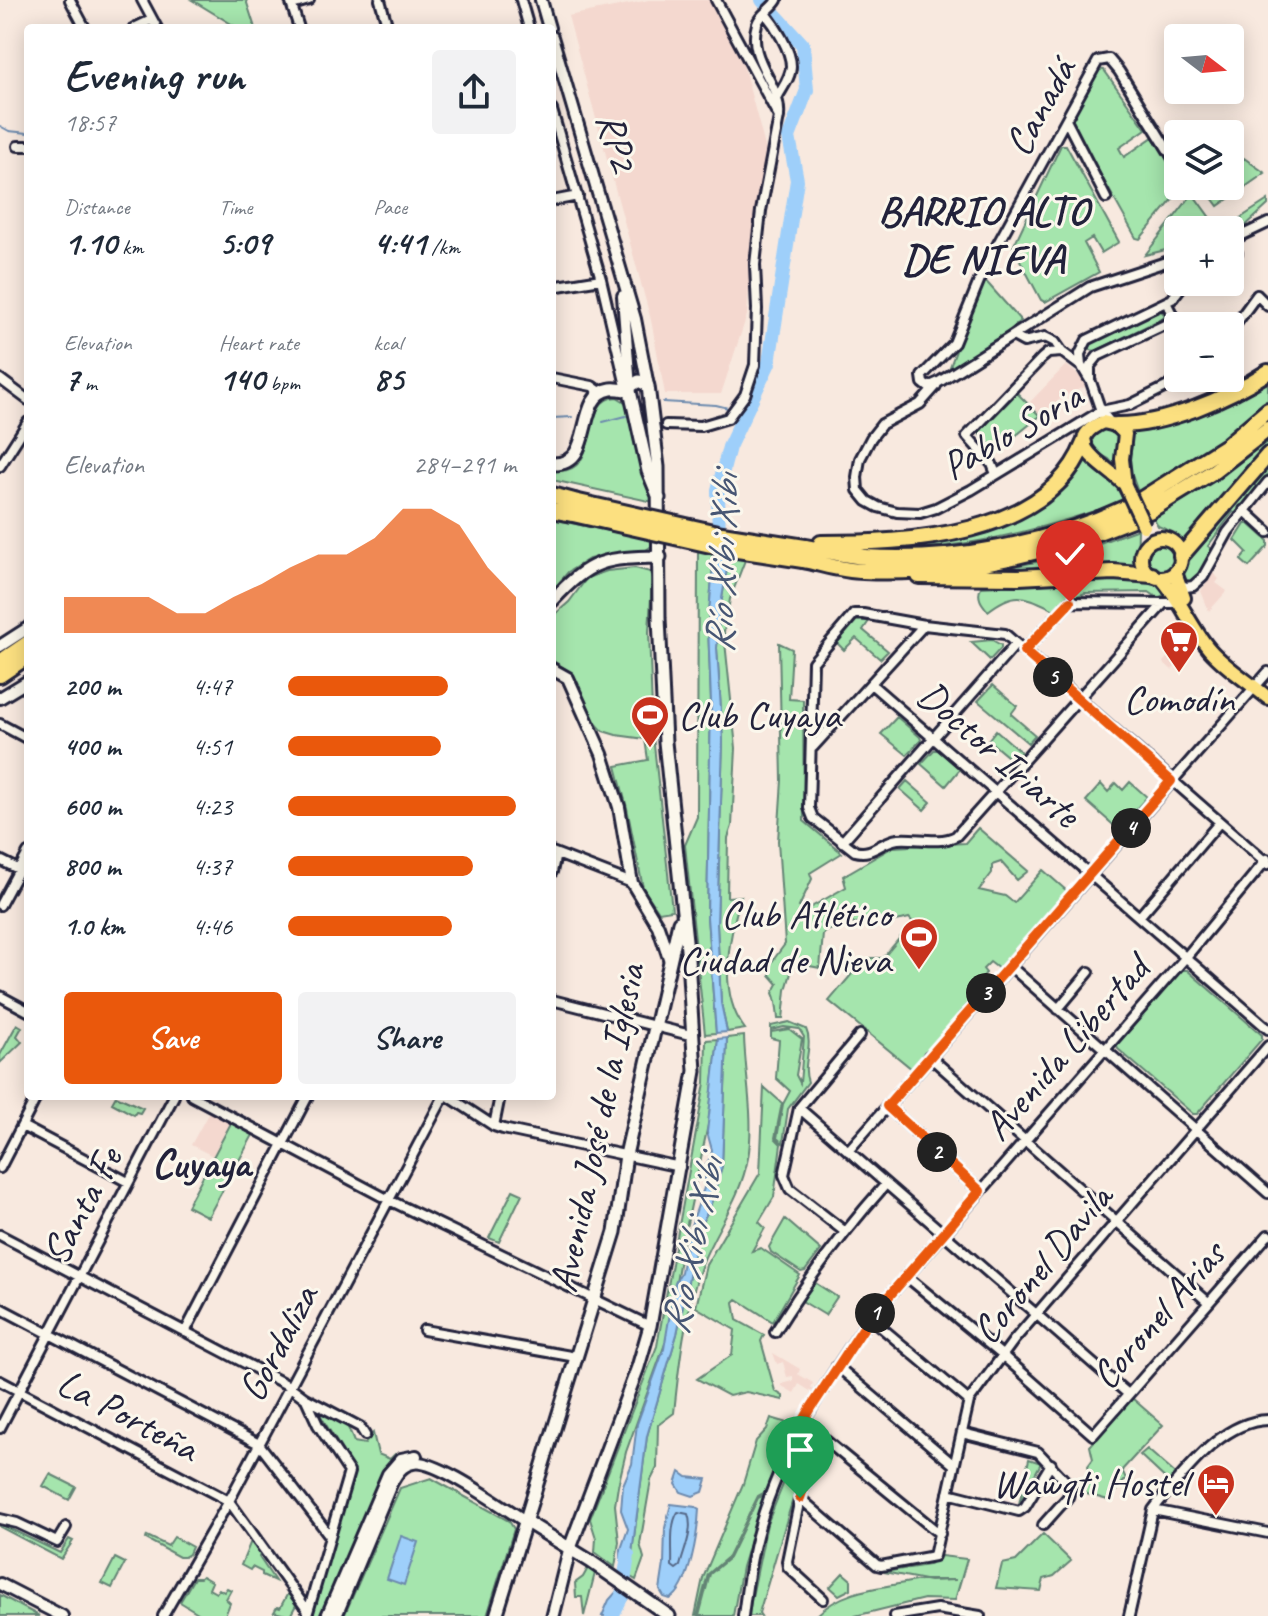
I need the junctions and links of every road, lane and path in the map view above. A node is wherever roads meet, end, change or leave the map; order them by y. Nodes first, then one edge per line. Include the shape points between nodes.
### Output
1 (70, 0) edge
2 (142, 0) edge
3 (309, 0) edge
4 (380, 0) edge
5 (521, 0) edge
6 (541, 0) edge
7 (716, 0) edge
8 (291, 3) edge
9 (776, 5) edge
10 (151, 20) junction
11 (83, 24) edge
12 (142, 24) edge
13 (154, 24) edge
14 (298, 24) edge
15 (387, 24) edge
16 (528, 24) edge
17 (548, 24) edge
18 (556, 51) edge
19 (778, 96) junction
20 (779, 117) junction
21 (1066, 120) junction
22 (556, 127) edge
23 (1164, 144) edge
24 (578, 196) junction
25 (1106, 198) dead end
26 (556, 200) edge
27 (1268, 223) edge
28 (1244, 234) edge
29 (1164, 263) edge
30 (620, 267) junction
31 (601, 279) junction
32 (556, 286) edge
33 (1172, 296) edge
34 (1166, 302) junction
35 (1268, 306) edge
36 (1244, 313) edge
37 (1013, 336) junction
38 (1062, 352) junction
39 (1082, 367) junction
40 (1268, 372) edge
41 (0, 379) edge
42 (556, 379) edge
43 (939, 382) junction
44 (1091, 382) junction
45 (648, 388) junction
46 (1164, 389) edge
47 (629, 391) junction
48 (602, 393) junction
49 (24, 397) edge
50 (1268, 410) edge
51 (1101, 411) junction
52 (1113, 423) junction
53 (666, 425) dead end
54 (24, 428) edge
55 (1268, 429) edge
56 (1086, 438) junction
57 (1268, 455) edge
58 (556, 464) edge
59 (0, 466) edge
60 (996, 474) junction
61 (1268, 482) edge
62 (1125, 485) junction
63 (659, 498) junction
64 (556, 503) edge
65 (1244, 510) junction
66 (1134, 517) junction
67 (1268, 532) edge
68 (1166, 539) junction
69 (1145, 547) junction
70 (804, 554) junction
71 (1181, 556) junction
72 (660, 557) junction
73 (863, 571) junction
74 (1156, 577) junction
75 (1177, 577) junction
76 (556, 597) edge
77 (1178, 597) junction
78 (1164, 603) junction
79 (924, 625) junction
80 (24, 631) edge
81 (1016, 644) junction
82 (0, 646) edge
83 (24, 646) edge
84 (1024, 651) junction
85 (24, 659) edge
86 (0, 662) edge
87 (556, 671) edge
88 (1268, 672) edge
89 (0, 675) edge
90 (24, 683) edge
91 (871, 684) junction
92 (1255, 687) junction
93 (0, 698) edge
94 (1268, 698) edge
95 (1079, 700) junction
96 (0, 724) edge
97 (24, 737) edge
98 (934, 737) junction
99 (812, 748) junction
100 (1171, 781) junction
101 (996, 792) junction
102 (1219, 823) junction
103 (842, 842) junction
104 (556, 854) edge
105 (0, 860) edge
106 (24, 861) edge
107 (1267, 862) edge
108 (19, 870) junction
109 (24, 872) edge
110 (1091, 874) junction
111 (632, 883) junction
112 (0, 905) edge
113 (681, 909) junction
114 (1139, 917) junction
115 (658, 926) junction
116 (676, 937) junction
117 (1186, 957) junction
118 (688, 959) junction
119 (671, 964) junction
120 (1010, 966) junction
121 (1089, 972) dead end
122 (667, 983) junction
123 (691, 989) junction
124 (0, 996) edge
125 (556, 1001) edge
126 (24, 1009) edge
127 (1058, 1009) junction
128 (657, 1027) junction
129 (1268, 1029) edge
130 (860, 1035) dead end
131 (694, 1036) junction
132 (1268, 1046) edge
133 (1104, 1050) junction
134 (929, 1056) junction
135 (35, 1100) edge
136 (172, 1100) edge
137 (199, 1100) edge
138 (306, 1100) edge
139 (444, 1100) edge
140 (452, 1100) edge
141 (499, 1100) edge
142 (887, 1106) junction
143 (799, 1108) junction
144 (22, 1126) junction
145 (494, 1126) junction
146 (1195, 1131) junction
147 (1024, 1142) junction
148 (282, 1145) junction
149 (848, 1151) junction
150 (626, 1155) junction
151 (680, 1167) junction
152 (0, 1168) edge
153 (128, 1182) junction
154 (886, 1184) junction
155 (980, 1191) junction
156 (1268, 1193) edge
157 (389, 1200) junction
158 (1116, 1222) junction
159 (844, 1231) junction
160 (942, 1234) junction
161 (0, 1235) edge
162 (1268, 1235) edge
163 (906, 1276) junction
164 (79, 1277) junction
165 (595, 1299) junction
166 (1208, 1302) junction
167 (0, 1308) edge
168 (1036, 1315) junction
169 (870, 1318) junction
170 (650, 1326) junction
171 (424, 1330) dead end
172 (185, 1332) junction
173 (775, 1332) dead end
174 (50, 1334) junction
175 (1002, 1355) junction
176 (576, 1357) junction
177 (837, 1366) junction
178 (0, 1381) edge
179 (289, 1386) junction
180 (19, 1392) junction
181 (1128, 1394) junction
182 (305, 1398) junction
183 (969, 1401) junction
184 (1268, 1420) edge
185 (803, 1422) junction
186 (0, 1428) edge
187 (962, 1433) junction
188 (365, 1435) dead end
189 (821, 1435) junction
190 (259, 1444) junction
191 (432, 1464) junction
192 (1051, 1464) junction
193 (954, 1465) junction
194 (948, 1493) junction
195 (800, 1498) junction
196 (229, 1501) junction
197 (1153, 1510) junction
198 (0, 1519) edge
199 (525, 1521) junction
200 (1043, 1525) dead end
201 (578, 1526) junction
202 (66, 1527) dead end
203 (1268, 1533) edge
204 (940, 1534) junction
205 (330, 1536) junction
206 (570, 1548) junction
207 (590, 1561) junction
208 (0, 1584) edge
209 (823, 1599) dead end
210 (308, 1614) edge
211 (62, 1616) edge
212 (163, 1616) edge
213 (327, 1616) edge
214 (336, 1616) edge
215 (496, 1616) edge
216 (553, 1616) edge
217 (669, 1616) edge
218 (743, 1616) edge
219 (894, 1616) edge
220 (977, 1616) edge
221 (1129, 1616) edge

1 - 11 street
2 - 10 street
3 - 8 street
4 - 15 street
5 - 16 street
6 - 17 street
7 - 20 street
8 - 14 street
9 - 19 street via 776,29 791,63
9 - 19 street via 757,23 755,45
10 - 12 street
10 - 13 street
18 - 30 street, RP2 / RP2
19 - 20 street
20 - 53 street via 761,211 755,365 745,395 728,418 715,423
21 - 23 street, Canadá via 1098,61 1109,59
21 - 25 street
21 - 43 street, Canadá via 984,269 954,343 922,376 928,387
22 - 24 street
24 - 26 street
24 - 31 street
27 - 28 street
29 - 37 street via 1090,287
30 - 45 street, RP2
30 - 47 street, RP2
31 - 32 street
31 - 47 street
33 - 34 street
34 - 39 street via 1087,340 1080,354
34 - 44 street via 1175,320 1098,356 1090,366
35 - 36 street via 1257,295
37 - 38 street via 1024,342 1045,337
37 - 43 street
38 - 39 street
38 - 60 street via 1042,358 967,436
39 - 44 street
40 - 52 highway via 1232,392 1151,422
41 - 49 street
42 - 48 street
43 - 60 street, Pablo Soria via 920,404 882,424 871,438 860,459 858,490 867,501 897,512 920,513
44 - 51 street
45 - 47 main road via 640,400
45 - 63 main road, RP2
46 - 51 street, Pablo Soria via 1139,402
47 - 48 main road
47 - 63 main road, RP2
48 - 58 main road via 575,455
50 - 55 highway via 1145,505 1214,471
51 - 52 street
51 - 56 street
51 - 60 street, Pablo Soria
52 - 56 main road via 1098,424
52 - 62 main road via 1125,434
54 - 59 street
56 - 62 main road via 1091,458
56 - 70 highway via 1070,468 1045,494 1002,518 914,540 821,543
57 - 71 highway
61 - 65 street
62 - 66 main road, bridge
63 - 72 main road, RP2
64 - 70 highway, bridge
65 - 67 street
65 - 75 street via 1203,577 1186,587
66 - 68 main road
66 - 69 main road
66 - 70 highway via 950,555
66 - 73 highway via 1068,544 1017,557
68 - 69 main road
68 - 71 main road
69 - 74 main road via 1142,563
70 - 73 highway
71 - 75 main road
72 - 76 main road via 598,563
72 - 113 main road, RP2 via 665,742
73 - 74 highway via 931,577 1113,572
74 - 75 main road
74 - 77 main road
75 - 92 main road via 1210,641
77 - 78 street
77 - 92 main road via 1213,653
78 - 84 street via 1070,602
78 - 95 street
79 - 81 street via 998,631
79 - 91 street
79 - 99 street via 854,614 813,662
80 - 82 street
81 - 84 street
81 - 98 street
83 - 86 highway
84 - 95 street
85 - 89 highway
87 - 111 street, Avenida José de la Iglesia via 568,678 612,782
88 - 92 street
90 - 93 street
91 - 98 street, Doctor Iriarte
91 - 99 street
92 - 94 main road
92 - 100 street
95 - 100 street
95 - 101 street
96 - 97 street
98 - 101 street, Doctor Iriarte
98 - 103 street
99 - 103 street via 809,808 813,818
100 - 102 street
100 - 110 street
101 - 103 street via 949,840 897,839 863,853
101 - 110 street, Doctor Iriarte
102 - 107 street
102 - 114 street
104 - 111 street
105 - 108 street
106 - 108 street
107 - 117 street, Avenida Libertad
108 - 109 street
108 - 112 street
110 - 114 street, Doctor Iriarte
110 - 120 street
111 - 115 street, Avenida José de la Iglesia
113 - 116 main road
113 - 118 main road
114 - 117 street, Doctor Iriarte
115 - 116 street
115 - 119 street, Avenida José de la Iglesia
116 - 118 street
116 - 119 main road
117 - 129 street, Doctor Iriarte
117 - 133 street, Avenida Libertad
118 - 123 main road
119 - 122 main road, Avenida José de la Iglesia
120 - 127 street
120 - 134 street
121 - 127 street
122 - 123 main road via 681,980
122 - 128 main road, Avenida José de la Iglesia
123 - 131 main road
124 - 126 street
125 - 128 street
127 - 133 street
128 - 131 street
128 - 150 main road, Avenida José de la Iglesia
130 - 143 street
131 - 151 main road via 695,1071
132 - 146 street, Coronel Davila
133 - 146 street
133 - 147 street, Avenida Libertad
134 - 142 street
134 - 147 street
135 - 144 street
136 - 153 street, Santa Fe
137 - 148 street
138 - 148 street
139 - 157 street, Gordaliza
140 - 145 street
141 - 145 street
142 - 149 street
142 - 155 street
143 - 149 street
143 - 159 street via 784,1175 790,1189
144 - 152 street
144 - 153 street
145 - 150 street
146 - 156 street
146 - 158 street, Coronel Davila
147 - 155 street, Avenida Libertad
147 - 158 street
148 - 157 street
148 - 172 street
149 - 154 street
150 - 151 street
150 - 165 main road, Avenida José de la Iglesia via 615,1232
151 - 170 main road
153 - 164 street, Santa Fe
154 - 159 street
154 - 160 street
155 - 160 street, Avenida Libertad
157 - 165 street
157 - 179 street, Gordaliza
158 - 166 street
158 - 168 street, Coronel Davila
159 - 173 street
160 - 163 street, Avenida Libertad
160 - 168 street
161 - 164 street
162 - 166 street, Coronel Arias
163 - 169 street, Avenida Libertad
163 - 175 street
164 - 172 street
164 - 174 street, Santa Fe
165 - 170 street
165 - 176 main road, Avenida José de la Iglesia
166 - 181 street, Coronel Arias
167 - 174 street
168 - 175 street, Coronel Davila
168 - 181 street
169 - 177 street, Avenida Libertad
169 - 183 street
170 - 201 main road
171 - 176 street
172 - 179 street
174 - 180 street, Santa Fe
174 - 190 street
175 - 181 street, Coronel Arias via 1093,1435
175 - 183 street, Coronel Davila
176 - 199 main road, Avenida José de la Iglesia
177 - 185 street, Avenida Libertad
177 - 193 street
178 - 180 street, La Porteña
179 - 182 street
179 - 190 street, Gordaliza
180 - 186 street, Santa Fe
180 - 196 street, La Porteña
182 - 188 street via 360,1427
182 - 205 street via 349,1472
183 - 187 street, Coronel Davila
184 - 197 street via 1245,1424 1222,1437
185 - 189 street
185 - 218 street, Avenida Libertad via 762,1518
187 - 192 street via 1038,1452
187 - 193 street, Coronel Davila
189 - 195 street
189 - 204 street
190 - 196 street, Gordaliza
190 - 205 street
191 - 199 street
191 - 213 street via 426,1457 412,1456 392,1466
191 - 214 street via 414,1462 400,1469
192 - 194 street via 1019,1511
192 - 200 street via 1071,1487
193 - 194 street, Coronel Davila
194 - 204 street, Coronel Davila
195 - 204 street, Coronel Davila via 881,1566 934,1556
195 - 209 street via 788,1567
196 - 210 street
196 - 212 street, Gordaliza
197 - 203 street
197 - 221 street
198 - 202 street via 57,1542
199 - 206 main road
199 - 215 main road, Avenida José de la Iglesia
201 - 206 main road
201 - 207 main road
205 - 210 street
206 - 207 main road
206 - 216 main road
207 - 217 main road
208 - 211 street
219 - 220 street via 937,1609

